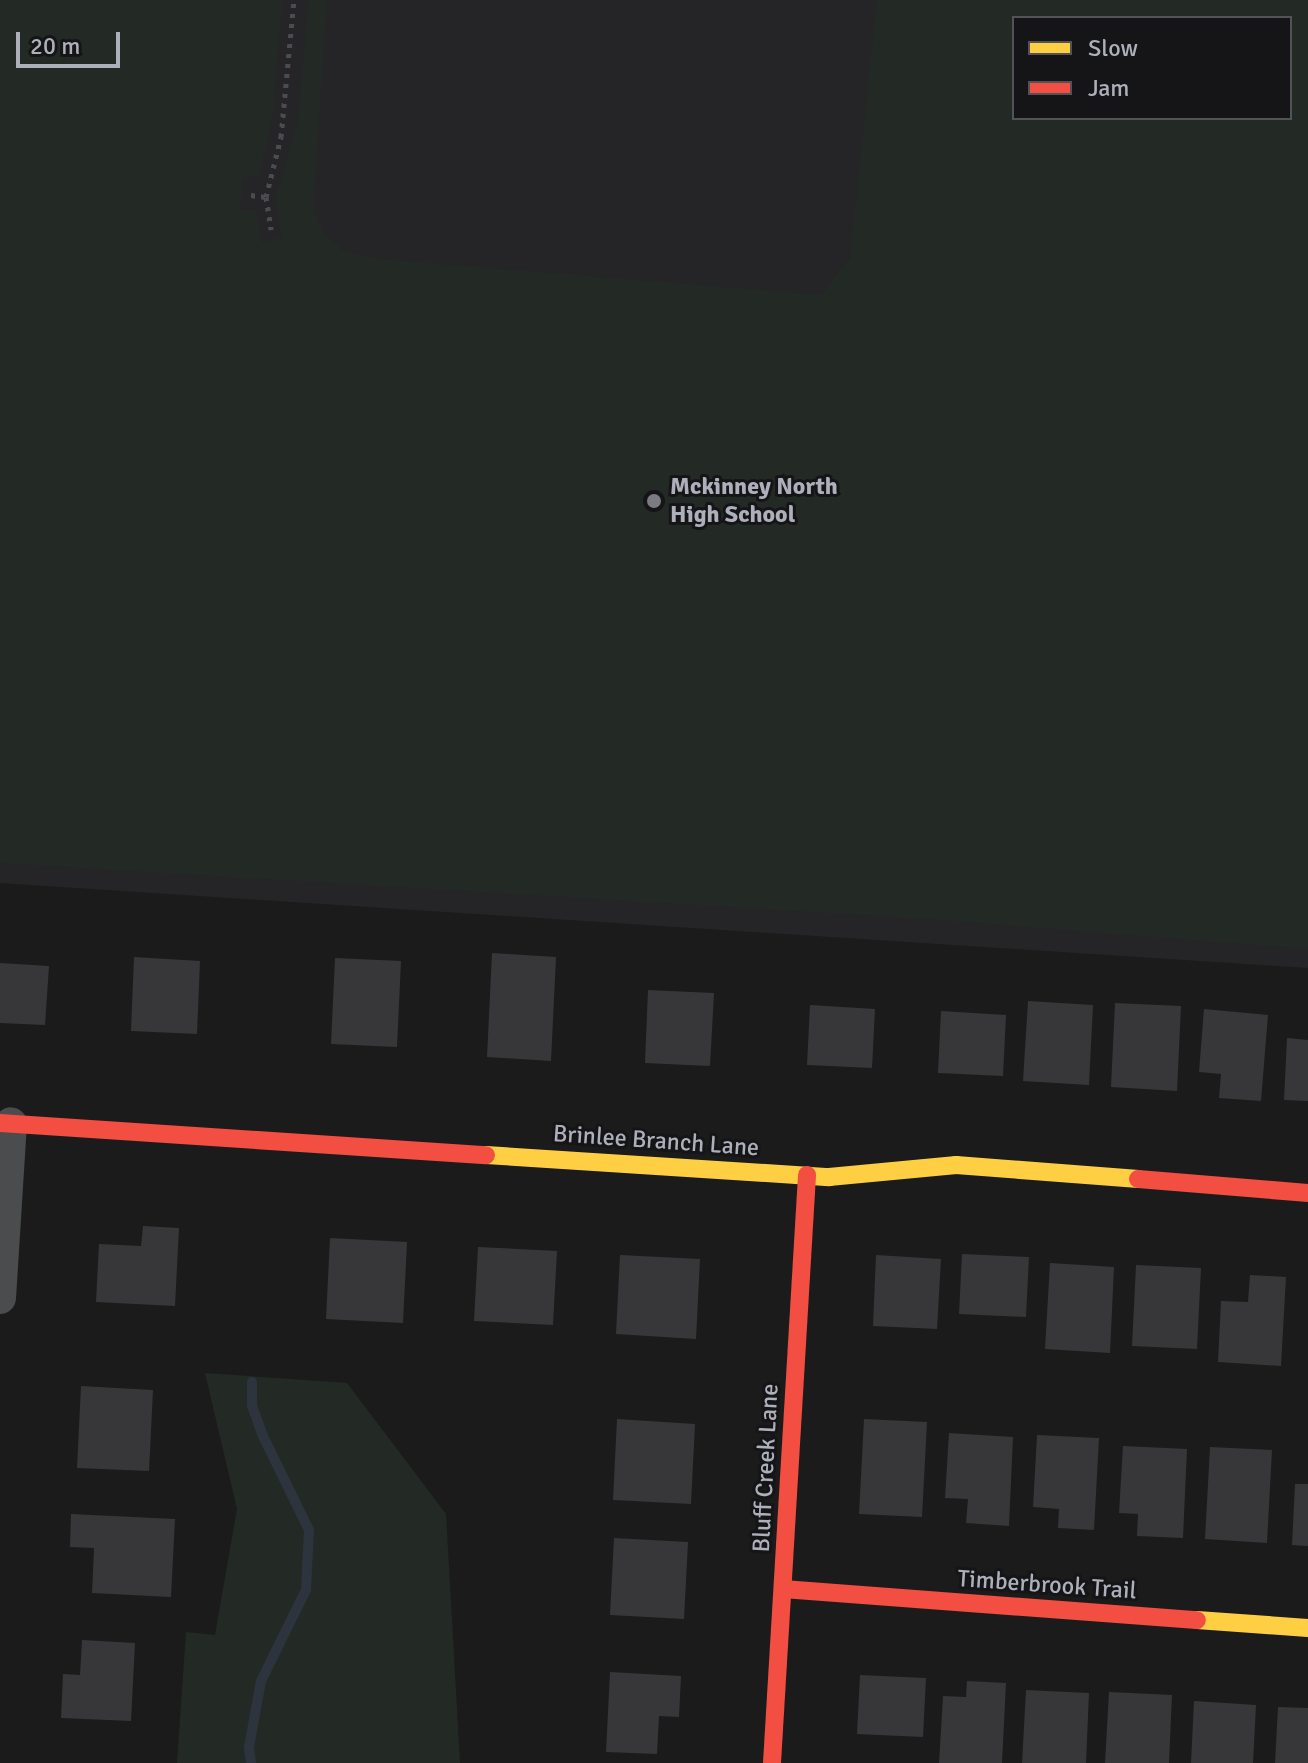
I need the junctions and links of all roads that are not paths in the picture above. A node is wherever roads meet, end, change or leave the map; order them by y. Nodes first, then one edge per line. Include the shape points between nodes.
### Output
1 (5, 1123) edge
2 (807, 1175) junction
3 (1308, 1193) edge
4 (0, 1298) edge
5 (783, 1589) junction
6 (1308, 1628) edge
7 (772, 1763) edge

1 - 2 street, Brinlee Branch Lane
1 - 4 street
2 - 3 street, Brinlee Branch Lane via 956,1165
2 - 5 street, Bluff Creek Lane
5 - 6 street, Timberbrook Trail
5 - 7 street, Bluff Creek Lane

